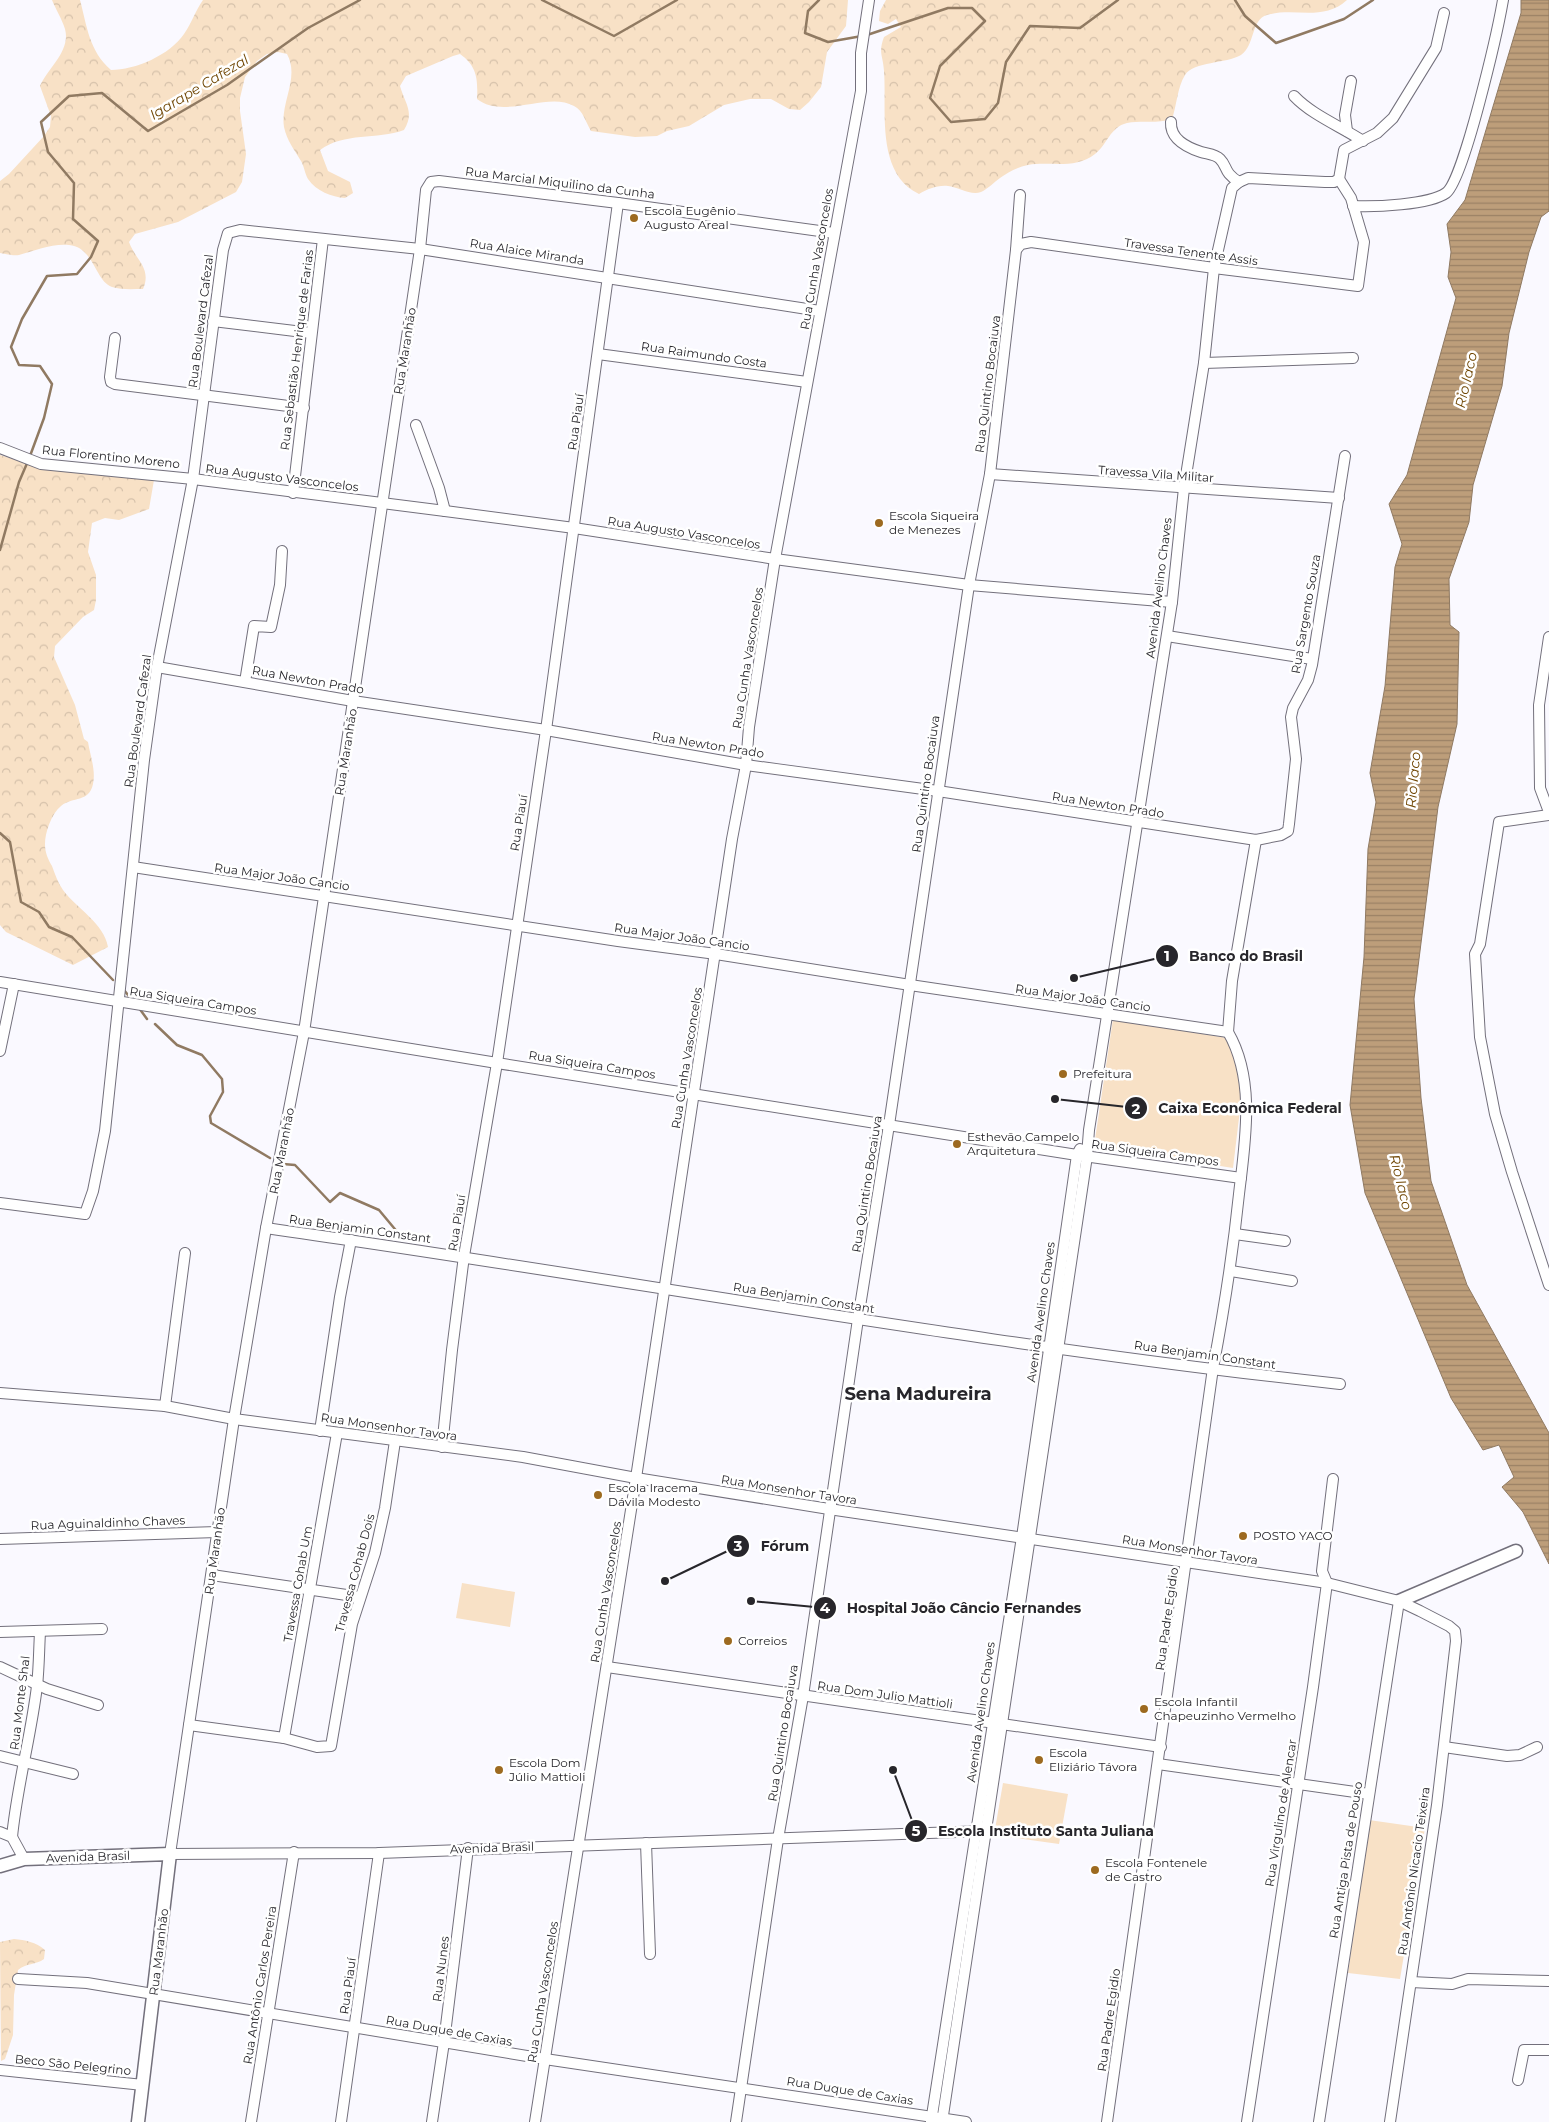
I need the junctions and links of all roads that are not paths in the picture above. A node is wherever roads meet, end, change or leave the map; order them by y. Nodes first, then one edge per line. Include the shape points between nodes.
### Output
1 (870, 0) edge
2 (1502, 0) edge
3 (1444, 12) dead end
4 (1351, 81) dead end
5 (1294, 96) dead end
6 (1171, 122) dead end
7 (1347, 131) junction
8 (1363, 141) junction
9 (1339, 179) junction
10 (431, 182) joint
11 (1239, 182) junction
12 (1020, 195) dead end
13 (618, 203) junction
14 (1353, 206) junction
15 (228, 233) joint
16 (834, 233) junction
17 (323, 239) junction
18 (1019, 247) junction
19 (420, 249) junction
20 (1214, 268) junction
21 (609, 277) junction
22 (820, 311) junction
23 (213, 321) junction
24 (311, 333) junction
25 (116, 338) dead end
26 (598, 354) junction
27 (1353, 358) dead end
28 (1204, 363) junction
29 (807, 382) junction
30 (204, 396) junction
31 (304, 408) junction
32 (416, 425) dead end
33 (2, 449) edge
34 (1345, 456) dead end
35 (990, 474) junction
36 (193, 479) junction
37 (1184, 488) junction
38 (293, 493) junction
39 (1340, 498) junction
40 (382, 503) junction
41 (444, 511) junction
42 (574, 528) junction
43 (282, 551) dead end
44 (776, 560) junction
45 (969, 585) junction
46 (1172, 602) junction
47 (1167, 636) junction
48 (1549, 637) edge
49 (1312, 659) junction
50 (157, 667) junction
51 (245, 682) junction
52 (353, 701) junction
53 (546, 730) junction
54 (746, 764) junction
55 (938, 791) junction
56 (1549, 813) edge
57 (1137, 822) junction
58 (1256, 840) junction
59 (133, 868) junction
60 (324, 895) junction
61 (516, 925) junction
62 (716, 954) junction
63 (0, 982) edge
64 (14, 984) junction
65 (910, 985) junction
66 (119, 1002) junction
67 (1107, 1014) junction
68 (304, 1032) junction
69 (1228, 1032) junction
70 (0, 1051) edge
71 (497, 1063) junction
72 (693, 1093) junction
73 (889, 1125) junction
74 (1082, 1155) junction
75 (1241, 1178) junction
76 (0, 1203) edge
77 (266, 1228) junction
78 (1235, 1234) junction
79 (352, 1240) junction
80 (1285, 1241) dead end
81 (185, 1253) dead end
82 (464, 1256) junction
83 (1231, 1271) junction
84 (1292, 1281) dead end
85 (1549, 1285) edge
86 (665, 1290) junction
87 (858, 1319) junction
88 (1053, 1348) junction
89 (1213, 1368) junction
90 (1340, 1384) dead end
91 (0, 1393) edge
92 (165, 1406) junction
93 (234, 1419) junction
94 (320, 1431) junction
95 (337, 1433) junction
96 (395, 1441) junction
97 (442, 1447) junction
98 (636, 1478) junction
99 (1333, 1479) dead end
100 (829, 1509) junction
101 (217, 1532) junction
102 (1026, 1537) junction
103 (0, 1539) edge
104 (1516, 1552) dead end
105 (1187, 1562) junction
106 (212, 1575) junction
107 (1327, 1583) junction
108 (309, 1590) junction
109 (360, 1596) junction
110 (1399, 1601) junction
111 (1449, 1626) joint
112 (102, 1629) dead end
113 (0, 1632) edge
114 (40, 1632) junction
115 (0, 1667) edge
116 (607, 1667) junction
117 (37, 1685) junction
118 (803, 1696) junction
119 (98, 1705) dead end
120 (992, 1722) junction
121 (1003, 1723) junction
122 (189, 1725) junction
123 (284, 1738) junction
124 (1444, 1747) junction
125 (1537, 1747) dead end
126 (1161, 1748) junction
127 (0, 1756) edge
128 (25, 1763) junction
129 (1158, 1764) junction
130 (73, 1774) dead end
131 (1299, 1784) junction
132 (1369, 1794) junction
133 (981, 1831) junction
134 (0, 1832) edge
135 (12, 1837) junction
136 (778, 1839) junction
137 (646, 1843) junction
138 (579, 1845) junction
139 (468, 1848) junction
140 (294, 1852) junction
141 (379, 1853) junction
142 (170, 1854) junction
143 (24, 1860) junction
144 (0, 1866) edge
145 (650, 1954) dead end
146 (18, 1979) dead end
147 (1549, 1981) edge
148 (1411, 1982) junction
149 (154, 1994) junction
150 (267, 2014) junction
151 (355, 2027) junction
152 (444, 2042) junction
153 (1549, 2050) edge
154 (545, 2059) junction
155 (0, 2070) edge
156 (1518, 2080) dead end
157 (143, 2085) junction
158 (741, 2087) junction
159 (931, 2119) edge
160 (942, 2120) edge
161 (138, 2122) edge
162 (251, 2122) edge
163 (341, 2122) edge
164 (432, 2122) edge
165 (535, 2122) edge
166 (736, 2122) edge
167 (966, 2122) edge
168 (1107, 2122) edge
169 (1247, 2122) edge
170 (1319, 2122) edge
171 (1390, 2122) edge

1 - 16 street, Rua Cunha Vasconcelos via 861,53 861,91
2 - 14 street via 1488,71 1464,158 1449,191 1439,197 1422,200 1372,207
3 - 8 street via 1436,48 1393,118
4 - 7 street via 1345,115
5 - 7 street via 1307,108
6 - 11 street via 1175,137 1187,146 1216,156
7 - 8 street
8 - 9 street via 1344,150
9 - 11 street via 1325,182 1248,178
9 - 14 street
10 - 13 street, Rua Marcial Miquilino da Cunha
10 - 19 street, Rua Maranhão via 426,190
11 - 20 street, Avenida Avelino Chaves via 1230,194
12 - 18 street, Rua Quintino Bocaiuva
13 - 16 street, Rua Marcial Miquilino da Cunha
13 - 21 street, Rua Piauí
14 - 20 street, Travessa Tenente Assis via 1364,242 1358,286
15 - 17 street, Rua Alaice Miranda via 240,230
15 - 23 street, Rua Boulevard Cafezal
16 - 22 street, Rua Cunha Vasconcelos
17 - 19 street, Rua Alaice Miranda
17 - 24 street, Rua Sebastião Henrique de Farias
18 - 20 street, Travessa Tenente Assis via 1031,242
18 - 35 street, Rua Quintino Bocaiuva
19 - 21 street, Rua Alaice Miranda
19 - 40 street, Rua Maranhão
20 - 28 street, Avenida Avelino Chaves
21 - 22 street, Rua Alaice Miranda
21 - 26 street, Rua Piauí
22 - 29 street, Rua Cunha Vasconcelos
23 - 24 street
23 - 30 street, Rua Boulevard Cafezal
24 - 31 street, Rua Sebastião Henrique de Farias
25 - 30 street via 111,382
26 - 29 street, Rua Raimundo Costa
26 - 42 street, Rua Piauí
27 - 28 street
28 - 37 street, Avenida Avelino Chaves
29 - 44 street, Rua Cunha Vasconcelos
30 - 31 street
30 - 36 street, Rua Boulevard Cafezal
31 - 38 street, Rua Sebastião Henrique de Farias
32 - 41 street
33 - 36 street, Rua Florentino Moreno via 41,464
34 - 39 street, Rua Sargento Souza
35 - 37 street, Travessa Vila Militar
35 - 45 street, Rua Quintino Bocaiuva
36 - 38 street, Rua Augusto Vasconcelos
36 - 50 street, Rua Boulevard Cafezal
37 - 39 street, Travessa Vila Militar
37 - 46 street, Avenida Avelino Chaves
38 - 40 street, Rua Augusto Vasconcelos
39 - 49 street, Rua Sargento Souza
40 - 41 street, Rua Augusto Vasconcelos
40 - 52 street, Rua Maranhão
41 - 42 street, Rua Augusto Vasconcelos
42 - 44 street, Rua Augusto Vasconcelos
42 - 53 street, Rua Piauí
43 - 51 street via 280,584 271,627 254,626
44 - 45 street, Rua Augusto Vasconcelos
44 - 54 street, Rua Cunha Vasconcelos
45 - 46 street, Rua Augusto Vasconcelos
45 - 55 street, Rua Quintino Bocaiuva
46 - 47 street, Avenida Avelino Chaves
47 - 49 street
47 - 57 street, Avenida Avelino Chaves
48 - 56 street via 1539,705 1540,788
49 - 58 street, Rua Sargento Souza via 1308,680 1291,717 1296,759 1288,831
50 - 51 street, Rua Newton Prado
50 - 59 street, Rua Boulevard Cafezal
51 - 52 street, Rua Newton Prado
52 - 53 street, Rua Newton Prado
52 - 60 street, Rua Maranhão
53 - 54 street, Rua Newton Prado
53 - 61 street, Rua Piauí
54 - 55 street, Rua Newton Prado
54 - 62 street, Rua Cunha Vasconcelos
55 - 57 street, Rua Newton Prado
55 - 65 street, Rua Quintino Bocaiuva
56 - 85 street via 1499,822 1480,944 1475,954 1480,1037 1495,1114
57 - 58 street, Rua Newton Prado
57 - 67 street, Avenida Avelino Chaves
58 - 69 street via 1232,981
59 - 60 street, Rua Major João Cancio
59 - 66 street, Rua Boulevard Cafezal
60 - 61 street, Rua Major João Cancio
60 - 68 street, Rua Maranhão
61 - 62 street, Rua Major João Cancio
61 - 71 street, Rua Piauí
62 - 65 street, Rua Major João Cancio
62 - 72 street, Rua Cunha Vasconcelos
63 - 64 street, Rua Siqueira Campos
64 - 66 street, Rua Siqueira Campos
64 - 70 street
65 - 67 street, Rua Major João Cancio
65 - 73 street, Rua Quintino Bocaiuva
66 - 68 street, Rua Siqueira Campos
66 - 76 street, Rua Boulevard Cafezal via 104,1131 94,1191 85,1214
67 - 69 street, Rua Major João Cancio
67 - 74 street, Avenida Avelino Chaves via 1089,1130
68 - 71 street, Rua Siqueira Campos
68 - 77 street, Rua Maranhão
69 - 75 street, Rua Padre Egidio via 1243,1073 1246,1132
71 - 72 street, Rua Siqueira Campos
71 - 82 street, Rua Piauí
72 - 73 street, Rua Siqueira Campos
72 - 86 street, Rua Cunha Vasconcelos
73 - 74 street, Rua Siqueira Campos
73 - 87 street, Rua Quintino Bocaiuva
74 - 75 street, Rua Siqueira Campos
74 - 88 street, Avenida Avelino Chaves
75 - 78 street, Rua Padre Egidio
77 - 79 street, Rua Benjamin Constant
77 - 93 street, Rua Maranhão
78 - 80 street
78 - 83 street, Rua Padre Egidio
79 - 82 street, Rua Benjamin Constant
79 - 94 street
81 - 92 street
82 - 86 street, Rua Benjamin Constant
82 - 97 street, Rua Piauí
83 - 84 street
83 - 89 street, Rua Padre Egidio
86 - 87 street, Rua Benjamin Constant
86 - 98 street, Rua Cunha Vasconcelos
87 - 88 street, Rua Benjamin Constant
87 - 100 street, Rua Quintino Bocaiuva
88 - 89 street, Rua Benjamin Constant
88 - 102 street, Avenida Avelino Chaves
89 - 90 street, Rua Benjamin Constant
89 - 105 street, Rua Padre Egidio
91 - 92 street, Rua Monsenhor Tavora
92 - 93 street, Rua Monsenhor Tavora
93 - 94 street, Rua Monsenhor Tavora
93 - 101 street, Rua Maranhão
94 - 95 street, Rua Monsenhor Tavora
95 - 96 street, Rua Monsenhor Tavora
95 - 108 street, Travessa Cohab Um
96 - 97 street, Rua Monsenhor Tavora
96 - 109 street, Travessa Cohab Dois via 386,1508
97 - 98 street, Rua Monsenhor Tavora via 523,1457
98 - 100 street, Rua Monsenhor Tavora
98 - 116 street, Rua Cunha Vasconcelos
99 - 107 street, Rua Virgulino de Alencar via 1322,1571
100 - 102 street, Rua Monsenhor Tavora
100 - 118 street, Rua Quintino Bocaiuva
101 - 103 street, Rua Aguinaldinho Chaves
101 - 106 street, Rua Maranhão
102 - 105 street, Rua Monsenhor Tavora
102 - 120 street, Avenida Avelino Chaves
102 - 121 street, Avenida Avelino Chaves
104 - 110 street
105 - 107 street, Rua Monsenhor Tavora
105 - 126 street, Rua Padre Egidio
106 - 108 street
106 - 122 street, Rua Maranhão
107 - 110 street, Rua Monsenhor Tavora
107 - 131 street, Rua Virgulino de Alencar
108 - 109 street
108 - 123 street, Travessa Cohab Um
109 - 123 street, Travessa Cohab Dois via 352,1624 331,1746 323,1748
110 - 111 street, Rua Monsenhor Tavora
110 - 132 street, Rua Antiga Pista de Pouso
111 - 124 street, Rua Antônio Nicacio Teixeira via 1455,1631 1456,1642
112 - 114 street
113 - 114 street
114 - 117 street, Rua Monte Shal
115 - 117 street
116 - 118 street, Rua Dom Julio Mattioli
116 - 138 street, Rua Cunha Vasconcelos
117 - 119 street
117 - 128 street, Rua Monte Shal
118 - 120 street, Rua Dom Julio Mattioli
118 - 136 street, Rua Quintino Bocaiuva
120 - 121 street, Rua Dom Julio Mattioli
120 - 133 street, Avenida Avelino Chaves
121 - 126 street, Rua Dom Julio Mattioli
121 - 133 street, Avenida Avelino Chaves
122 - 123 street
122 - 142 street, Rua Maranhão
124 - 125 street via 1507,1756 1520,1755
124 - 148 street, Rua Antônio Nicacio Teixeira
126 - 129 street, Rua Padre Egidio
127 - 128 street
128 - 130 street
128 - 135 street, Rua Monte Shal
129 - 131 street
129 - 168 street, Rua Padre Egidio
131 - 132 street
131 - 169 street, Rua Virgulino de Alencar
132 - 170 street, Rua Antiga Pista de Pouso
133 - 136 street, Avenida Brasil
133 - 159 street, Avenida Avelino Chaves
133 - 160 street, Avenida Avelino Chaves
134 - 135 street
135 - 143 street
136 - 137 street, Avenida Brasil
136 - 158 street, Rua Quintino Bocaiuva
137 - 138 street, Avenida Brasil
137 - 145 street
138 - 139 street, Avenida Brasil
138 - 154 street, Rua Cunha Vasconcelos
139 - 141 street, Avenida Brasil
139 - 152 street, Rua Nunes
140 - 141 street, Avenida Brasil
140 - 142 street, Avenida Brasil
140 - 150 street, Rua Antônio Carlos Pereira
141 - 151 street, Rua Piauí
142 - 143 street, Avenida Brasil
142 - 149 street, Rua Maranhão
143 - 144 street, Avenida Brasil
146 - 149 street, Rua Duque de Caxias via 87,1983
147 - 148 street via 1468,1979 1452,1984
148 - 171 street, Rua Antônio Nicacio Teixeira
149 - 150 street, Rua Duque de Caxias
149 - 157 street, Rua Maranhão
150 - 151 street, Rua Duque de Caxias
150 - 162 street, Rua Antônio Carlos Pereira
151 - 152 street, Rua Duque de Caxias
151 - 163 street, Rua Piauí
152 - 154 street, Rua Duque de Caxias
152 - 164 street, Rua Nunes
153 - 156 street via 1524,2050
154 - 158 street, Rua Duque de Caxias
154 - 165 street, Rua Cunha Vasconcelos
155 - 157 street, Beco São Pelegrino
157 - 161 street, Rua Maranhão
158 - 159 street, Rua Duque de Caxias
158 - 166 street, Rua Quintino Bocaiuva
159 - 160 street, Rua Duque de Caxias
160 - 167 street, Rua Duque de Caxias

